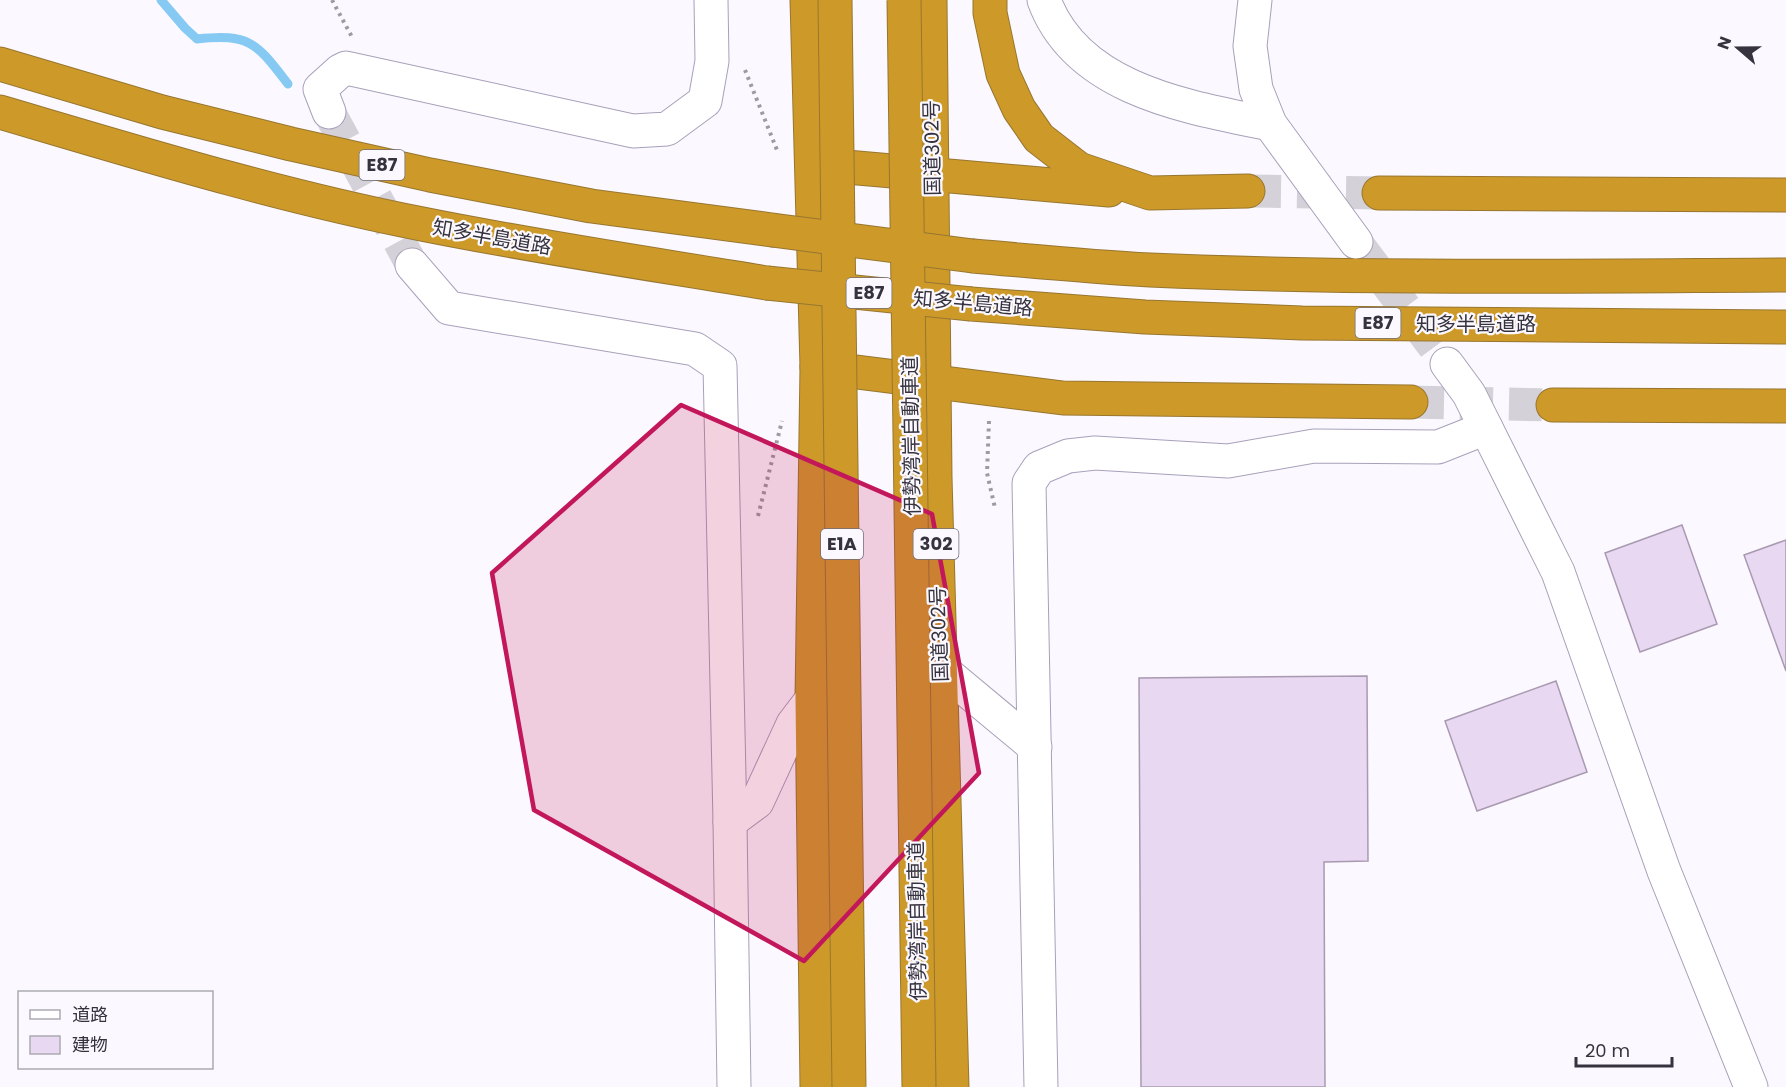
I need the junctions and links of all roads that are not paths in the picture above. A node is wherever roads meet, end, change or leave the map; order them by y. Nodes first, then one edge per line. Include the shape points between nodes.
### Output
1 (711, 0) edge
2 (807, 0) edge
3 (835, 0) edge
4 (904, 0) edge
5 (930, 0) edge
6 (990, 0) edge
7 (1044, 0) edge
8 (1256, 0) edge
9 (0, 64) edge
10 (0, 112) edge
11 (329, 112) tunnel mouth
12 (1270, 124) junction
13 (812, 165) junction
14 (932, 174) junction
15 (1248, 191) tunnel mouth
16 (1150, 193) junction
17 (1378, 194) tunnel mouth
18 (1786, 195) edge
19 (1356, 242) tunnel mouth
20 (412, 265) tunnel mouth
21 (1786, 275) edge
22 (1786, 327) edge
23 (1447, 364) tunnel mouth
24 (817, 367) junction
25 (933, 381) junction
26 (1411, 402) tunnel mouth
27 (1553, 405) tunnel mouth
28 (1786, 406) edge
29 (1486, 428) junction
30 (940, 668) junction
31 (812, 699) junction
32 (1035, 747) junction
33 (730, 822) junction
34 (734, 1087) edge
35 (817, 1087) edge
36 (849, 1087) edge
37 (919, 1087) edge
38 (952, 1087) edge
39 (1041, 1087) edge
40 (1751, 1087) edge

1 - 11 street via 712,61 705,101 668,129 633,131 346,68 320,89
2 - 13 highway
3 - 36 highway, E1A, bridge
4 - 37 highway, 伊勢湾岸自動車道, bridge
5 - 14 highway, 国道302号 / 302
6 - 16 highway via 1003,74 1019,109 1039,138 1079,169
7 - 12 street via 1049,14 1079,54 1109,76 1185,106
8 - 12 street via 1250,46 1256,89
9 - 21 highway, E87, bridge via 162,112 430,176 591,206 973,256 1147,270 1302,275
10 - 22 highway, 知多半島道路 / E87, bridge via 271,189 421,224 767,282 971,304 1144,317 1291,323
12 - 19 street
13 - 14 highway
13 - 24 highway
14 - 16 highway
14 - 25 highway, 国道302号 / 302
15 - 16 highway
17 - 18 highway
20 - 33 street via 449,308 694,349 720,366
23 - 29 street via 1469,394
24 - 25 highway
24 - 31 highway
25 - 26 highway via 1063,398
25 - 30 highway, 国道302号 / 302
27 - 28 highway
29 - 32 street via 1438,447 1314,446 1228,461 1095,453 1068,456 1039,468 1029,483
29 - 40 street via 1558,572 1664,871
30 - 32 street
30 - 38 highway, 国道302号 / 302
31 - 33 street via 793,724 757,802
31 - 35 highway
32 - 39 street
33 - 34 street

